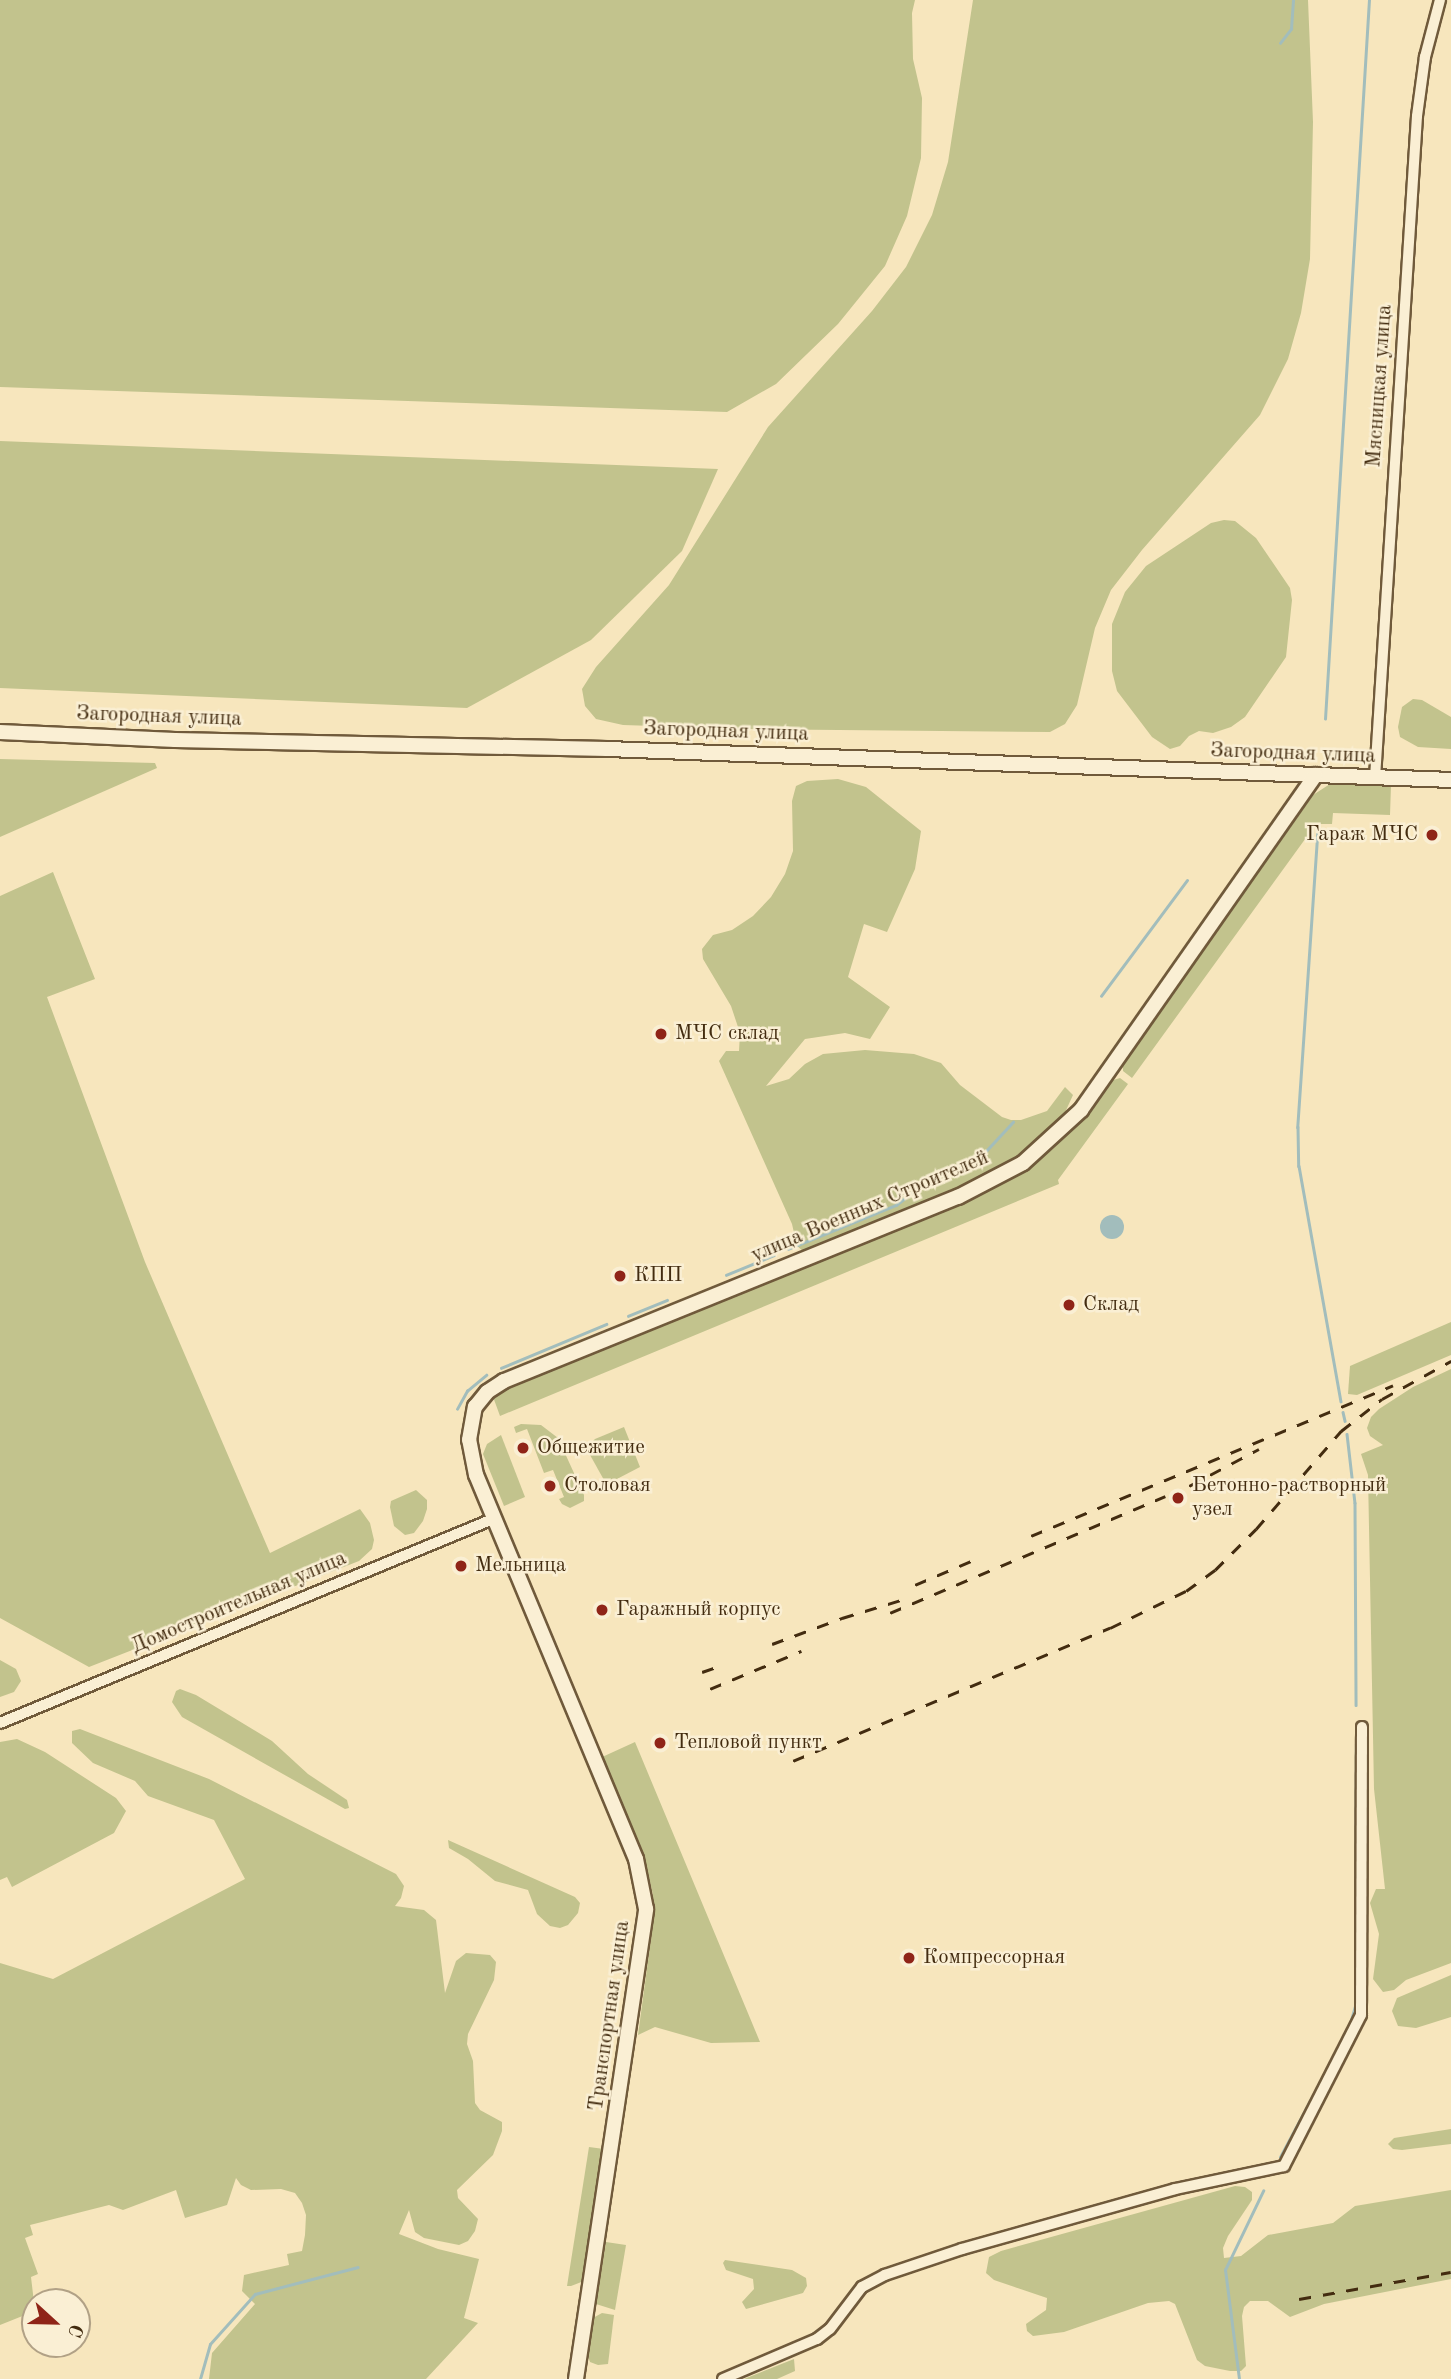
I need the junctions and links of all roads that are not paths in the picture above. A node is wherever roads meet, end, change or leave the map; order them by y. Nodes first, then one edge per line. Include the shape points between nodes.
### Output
1 (1440, 0) edge
2 (0, 732) edge
3 (1316, 775) junction
4 (1375, 778) junction
5 (1451, 780) edge
6 (493, 1519) junction
7 (0, 1723) edge
8 (1362, 1727) dead end
9 (576, 2379) edge
10 (723, 2379) edge

1 - 4 street, Мясницкая улица via 1425,57 1417,116
2 - 3 street, Загородная улица
3 - 4 street, Загородная улица
3 - 6 street, улица Военных Строителей via 1081,1110 1023,1163 958,1197 515,1376 487,1392 472,1416 469,1447
4 - 5 street, Загородная улица
6 - 7 street, Домостроительная улица
6 - 9 street, Транспортная улица via 636,1859 646,1909
8 - 10 street via 1361,2015 1284,2166 1175,2189 885,2275 862,2287 817,2339

